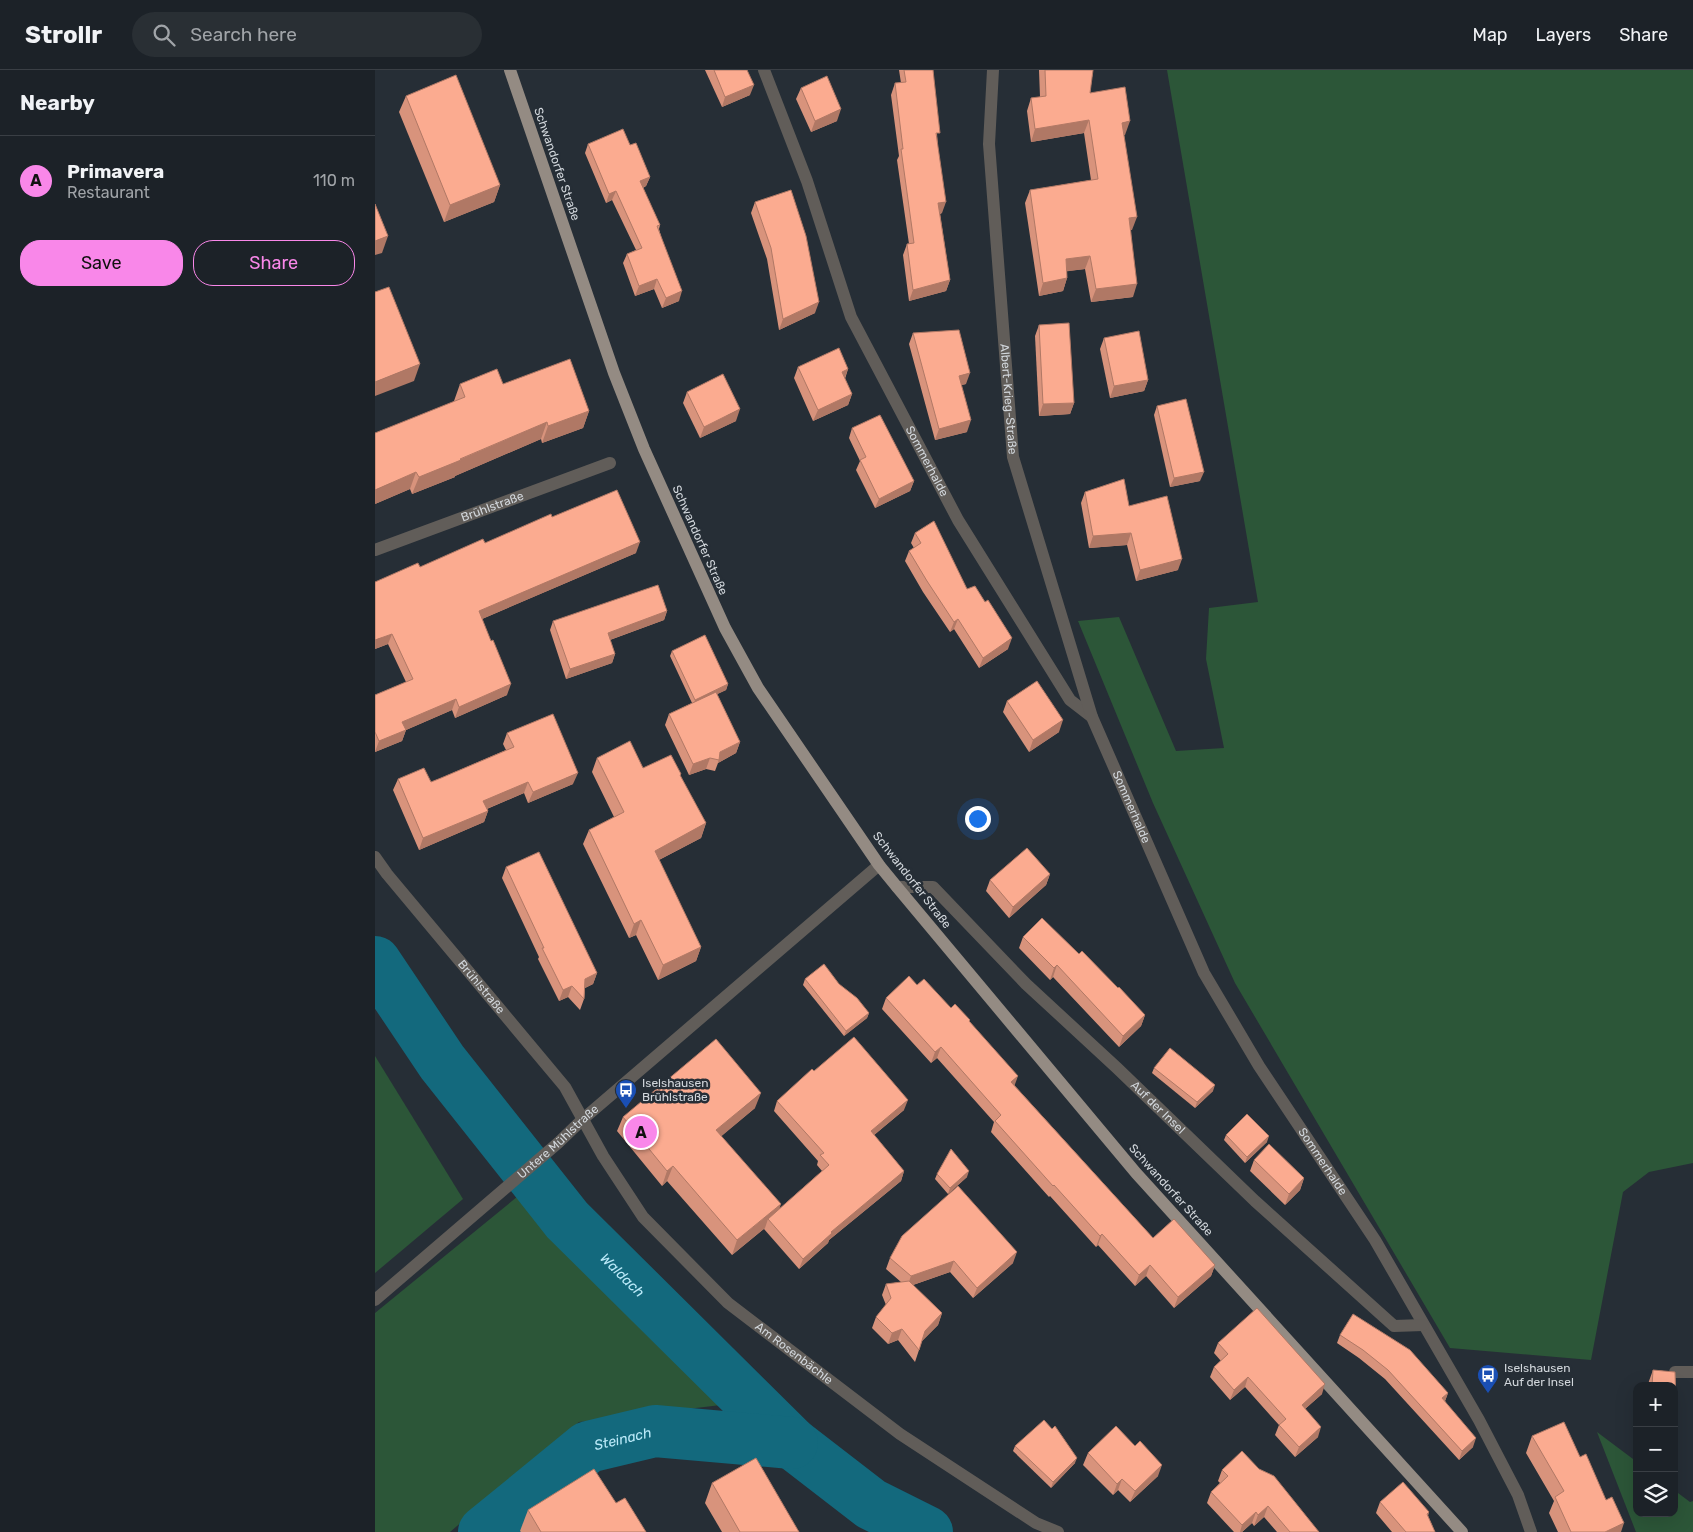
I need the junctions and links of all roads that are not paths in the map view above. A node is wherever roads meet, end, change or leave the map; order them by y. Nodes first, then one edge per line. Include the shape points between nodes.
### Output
1 (510, 70) edge
2 (764, 70) edge
3 (993, 70) edge
4 (610, 463) dead end
5 (375, 550) edge
6 (1092, 717) junction
7 (375, 857) edge
8 (879, 865) junction
9 (897, 887) junction
10 (583, 1120) junction
11 (375, 1300) edge
12 (1423, 1325) junction
13 (1675, 1372) edge
14 (1693, 1372) edge
15 (1057, 1532) edge
16 (1462, 1532) edge
17 (1531, 1532) edge

1 - 8 main road, Schwandorfer Straße via 614,373 644,449 725,628 759,688
2 - 6 street, Sommerhalde via 807,181 851,318 958,520 1070,700
3 - 6 street, Albert-Krieg-Straße via 989,144 1013,457
4 - 5 street, Brühlstraße
6 - 12 street, Sommerhalde via 1204,973 1259,1066 1375,1240
7 - 10 street, Brühlstraße via 565,1087
8 - 9 main road, Schwandorfer Straße
8 - 10 street, Untere Mühlstraße
9 - 12 street, Auf der Insel via 933,887 1026,984 1255,1202 1386,1320 1394,1326
9 - 16 main road, Schwandorfer Straße via 1136,1173
10 - 11 street, Untere Mühlstraße
10 - 15 street, Am Rosenbächle via 643,1217 729,1303 900,1434 1036,1522
12 - 17 street, Sommerhalde via 1479,1420 1518,1495
13 - 14 street

